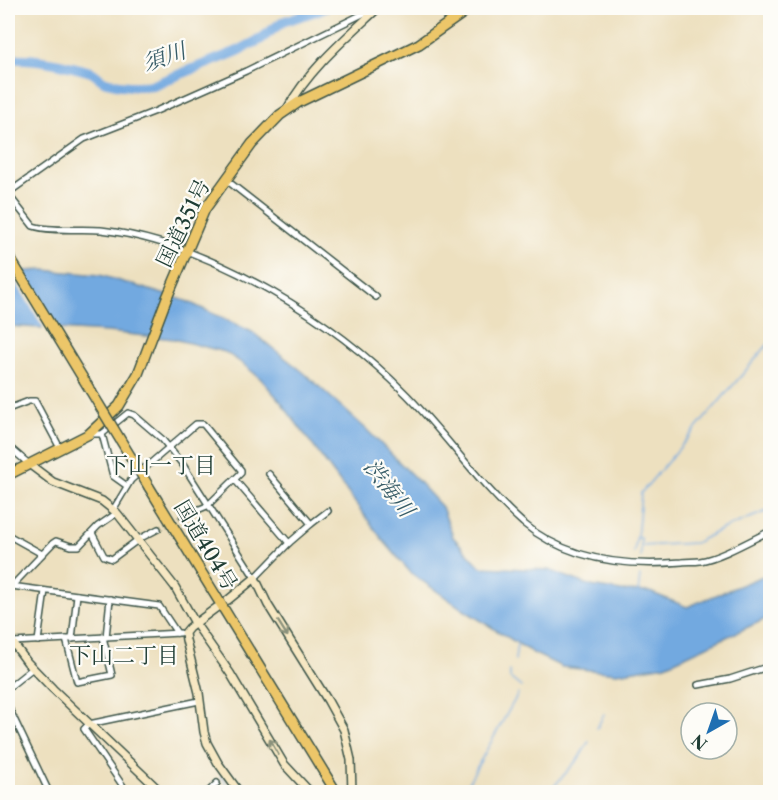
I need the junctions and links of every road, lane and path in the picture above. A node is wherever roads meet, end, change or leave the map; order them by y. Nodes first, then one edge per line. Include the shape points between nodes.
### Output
1 (377, 8) edge
2 (470, 8) edge
3 (287, 109) junction
4 (225, 179) junction
5 (8, 193) edge
6 (186, 252) junction
7 (8, 255) edge
8 (376, 297) dead end
9 (8, 409) edge
10 (89, 434) junction
11 (102, 434) junction
12 (8, 446) edge
13 (169, 447) junction
14 (60, 448) junction
15 (29, 464) junction
16 (269, 474) dead end
17 (8, 475) edge
18 (235, 480) junction
19 (127, 486) junction
20 (207, 506) junction
21 (115, 511) junction
22 (328, 511) dead end
23 (183, 516) tunnel mouth
24 (311, 524) junction
25 (158, 529) tunnel mouth
26 (771, 531) edge
27 (92, 533) junction
28 (8, 535) edge
29 (139, 539) junction
30 (289, 543) junction
31 (42, 554) junction
32 (255, 578) junction
33 (9, 588) edge
34 (45, 591) junction
35 (77, 595) junction
36 (110, 599) junction
37 (228, 600) dead end
38 (216, 608) dead end
39 (195, 623) junction
40 (181, 633) junction
41 (104, 637) junction
42 (10, 639) edge
43 (69, 639) junction
44 (38, 641) junction
45 (771, 666) edge
46 (33, 668) junction
47 (698, 685) dead end
48 (8, 688) edge
49 (199, 701) junction
50 (8, 706) edge
51 (89, 724) junction
52 (217, 783) dead end
53 (50, 792) edge
54 (127, 792) edge
55 (160, 792) edge
56 (208, 792) edge
57 (239, 792) edge
58 (310, 792) edge
59 (336, 792) edge
60 (352, 792) edge

1 - 3 street via 323,62
1 - 5 street via 246,71 84,139
2 - 3 highway, 国道351号 via 419,44
3 - 4 highway, 国道351号
4 - 6 highway, 国道351号 via 205,209
4 - 8 street
5 - 6 street via 28,222 38,227 101,230
6 - 10 highway, 国道351号 via 138,374 119,406
6 - 26 street via 270,290 338,334 406,394 524,523 559,545 615,562 668,564 700,561
7 - 59 highway, 国道404号, bridge
9 - 14 street via 35,402
10 - 11 street
10 - 14 highway, 国道351号
11 - 13 street via 128,413
11 - 19 street via 113,476
12 - 15 street
13 - 18 street via 196,424 203,424 241,470
13 - 19 street
13 - 20 street
14 - 15 highway, 国道351号
15 - 17 highway, 国道351号
15 - 21 street via 53,482 102,501
16 - 24 street
18 - 20 street
18 - 30 street
19 - 21 street
20 - 23 street
20 - 32 street
21 - 27 street
21 - 29 street
22 - 24 street
24 - 30 street
25 - 29 street
27 - 29 street via 104,556 112,558
27 - 31 street via 79,546 56,542
28 - 31 street
29 - 39 street via 175,587
30 - 32 street
31 - 33 street
32 - 37 street
32 -> 60 street via 344,730 351,760
33 - 34 street
34 - 35 street
34 - 44 street
35 - 36 street
35 - 43 street
36 - 40 street via 159,606
36 - 41 street
38 - 39 street
39 - 40 street
58 -> 39 street via 284,764
40 - 41 street
40 - 49 street
41 - 43 street
41 - 43 street via 112,675 77,682
42 - 44 street
42 - 46 street
43 - 44 street
45 - 47 street
46 - 48 street
46 - 51 street
49 - 51 street
49 - 57 street via 207,743
50 - 53 street
51 - 54 street via 83,730
51 - 55 street
52 - 56 street

